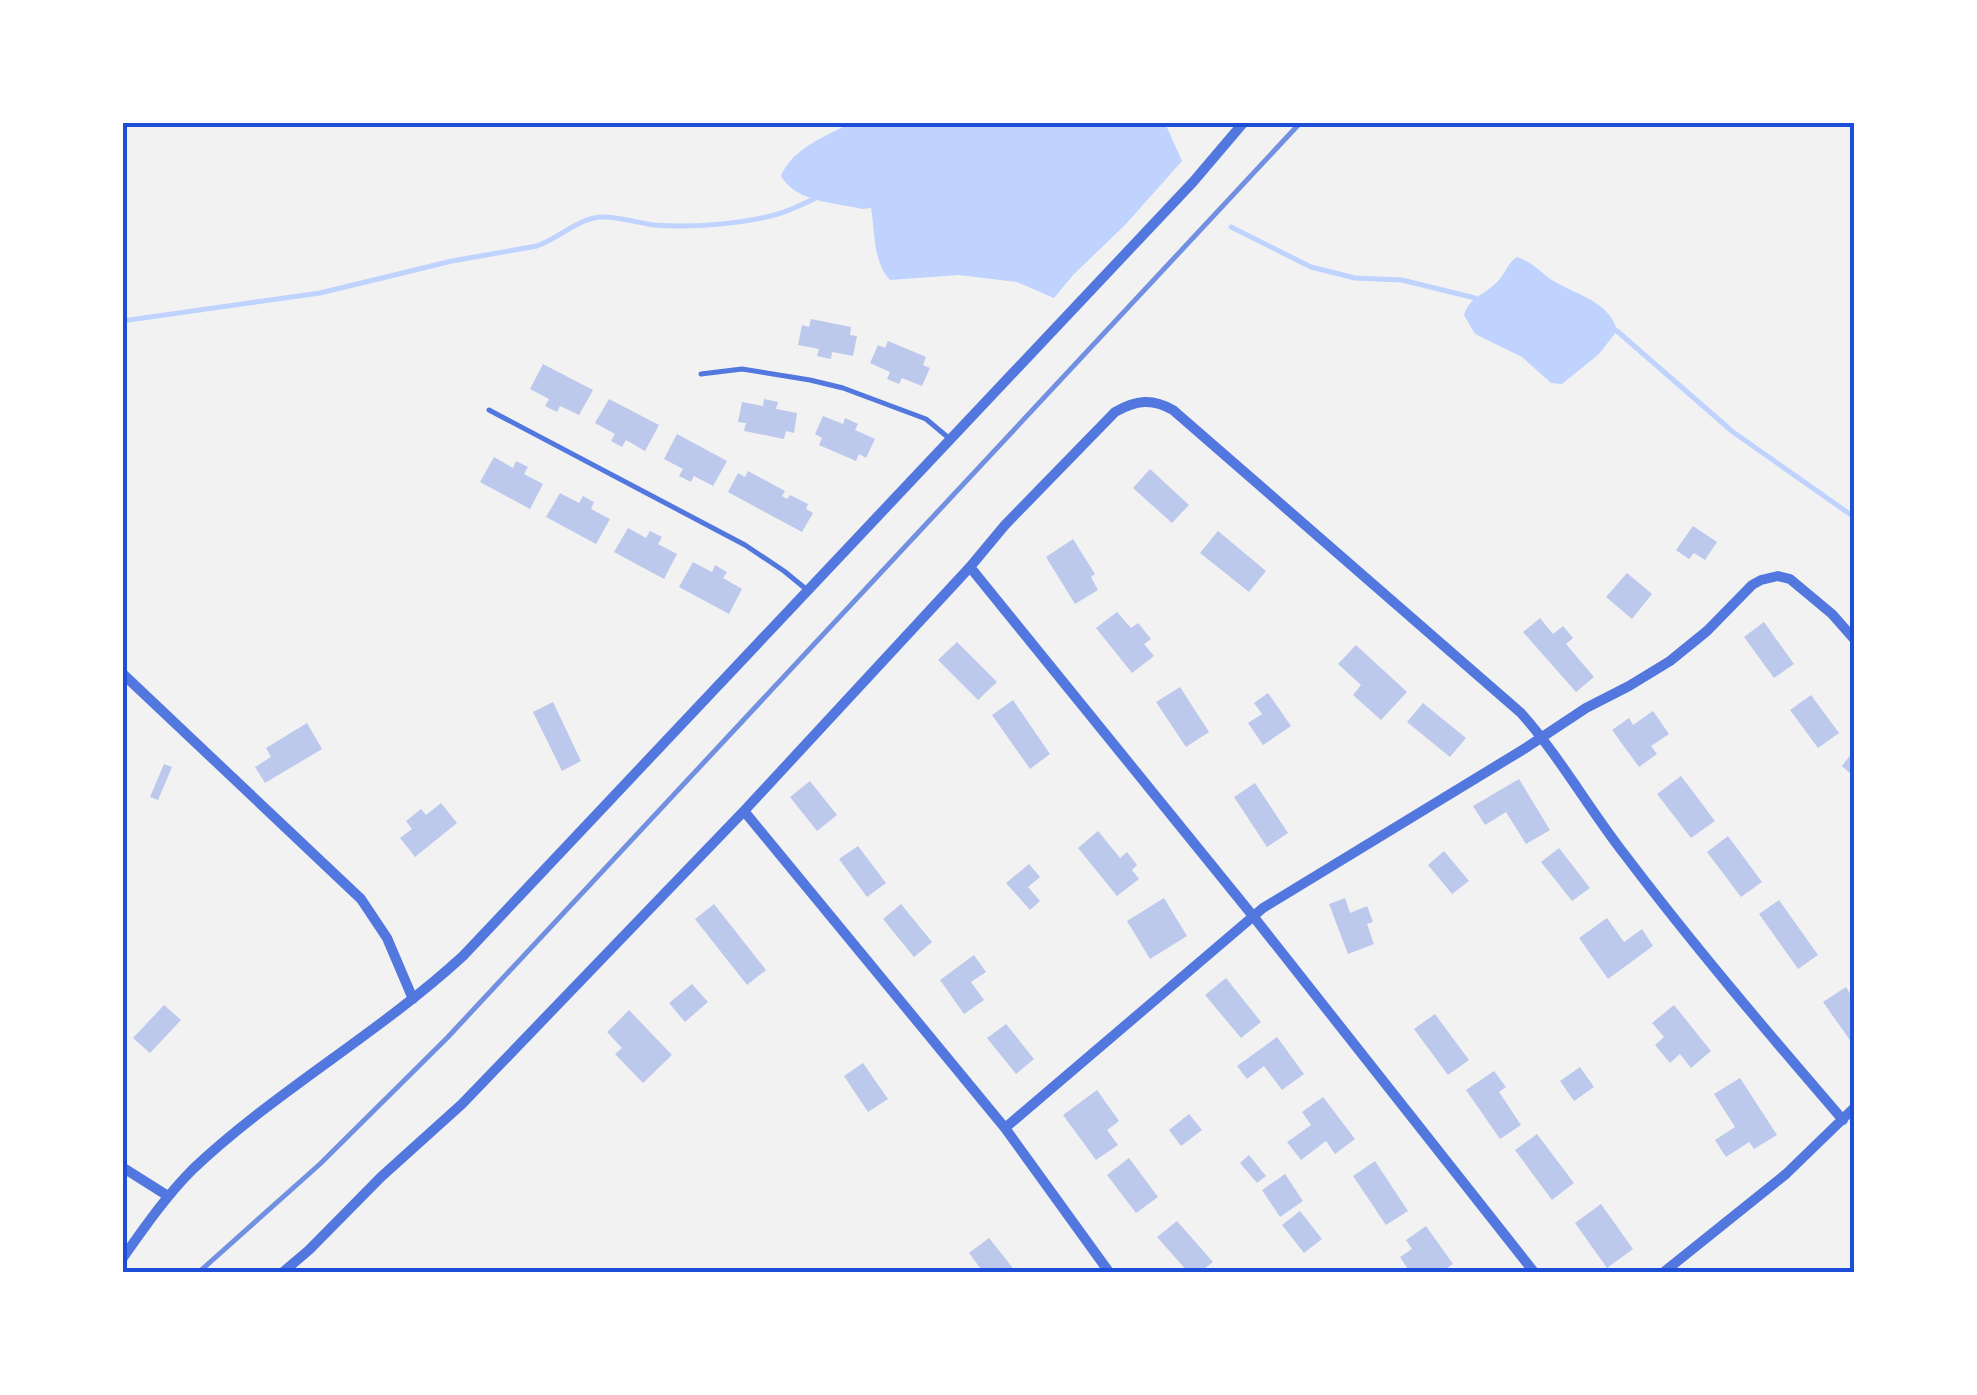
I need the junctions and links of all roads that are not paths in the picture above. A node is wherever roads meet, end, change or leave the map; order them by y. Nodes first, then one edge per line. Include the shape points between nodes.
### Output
1 (1244, 122) edge
2 (701, 374) dead end
3 (489, 410) dead end
4 (950, 439) junction
5 (970, 567) junction
6 (808, 592) junction
7 (1854, 639) edge
8 (122, 673) edge
9 (1542, 737) junction
10 (744, 812) junction
11 (1254, 916) junction
12 (414, 999) junction
13 (1854, 1108) edge
14 (1843, 1120) junction
15 (1005, 1128) junction
16 (122, 1167) edge
17 (168, 1196) junction
18 (124, 1253) edge
19 (283, 1272) edge
20 (1109, 1272) edge
21 (1534, 1272) edge
22 (1664, 1272) edge

1 - 4 street
2 - 4 lane via 742,369 843,388 926,419
3 - 6 lane via 745,545
4 - 6 street
5 - 9 street via 1115,412 1146,401 1173,410
5 - 10 street
5 - 11 street
6 - 12 street
7 - 9 street via 1796,582 1770,576 1670,661
8 - 12 street via 361,900
9 - 11 street
9 - 14 street via 1712,968
10 - 15 street
10 - 19 street via 462,1104
11 - 15 street
11 - 21 street
12 - 17 street via 252,1118
13 - 14 street
14 - 22 street
15 - 20 street
16 - 17 street
17 - 18 street

